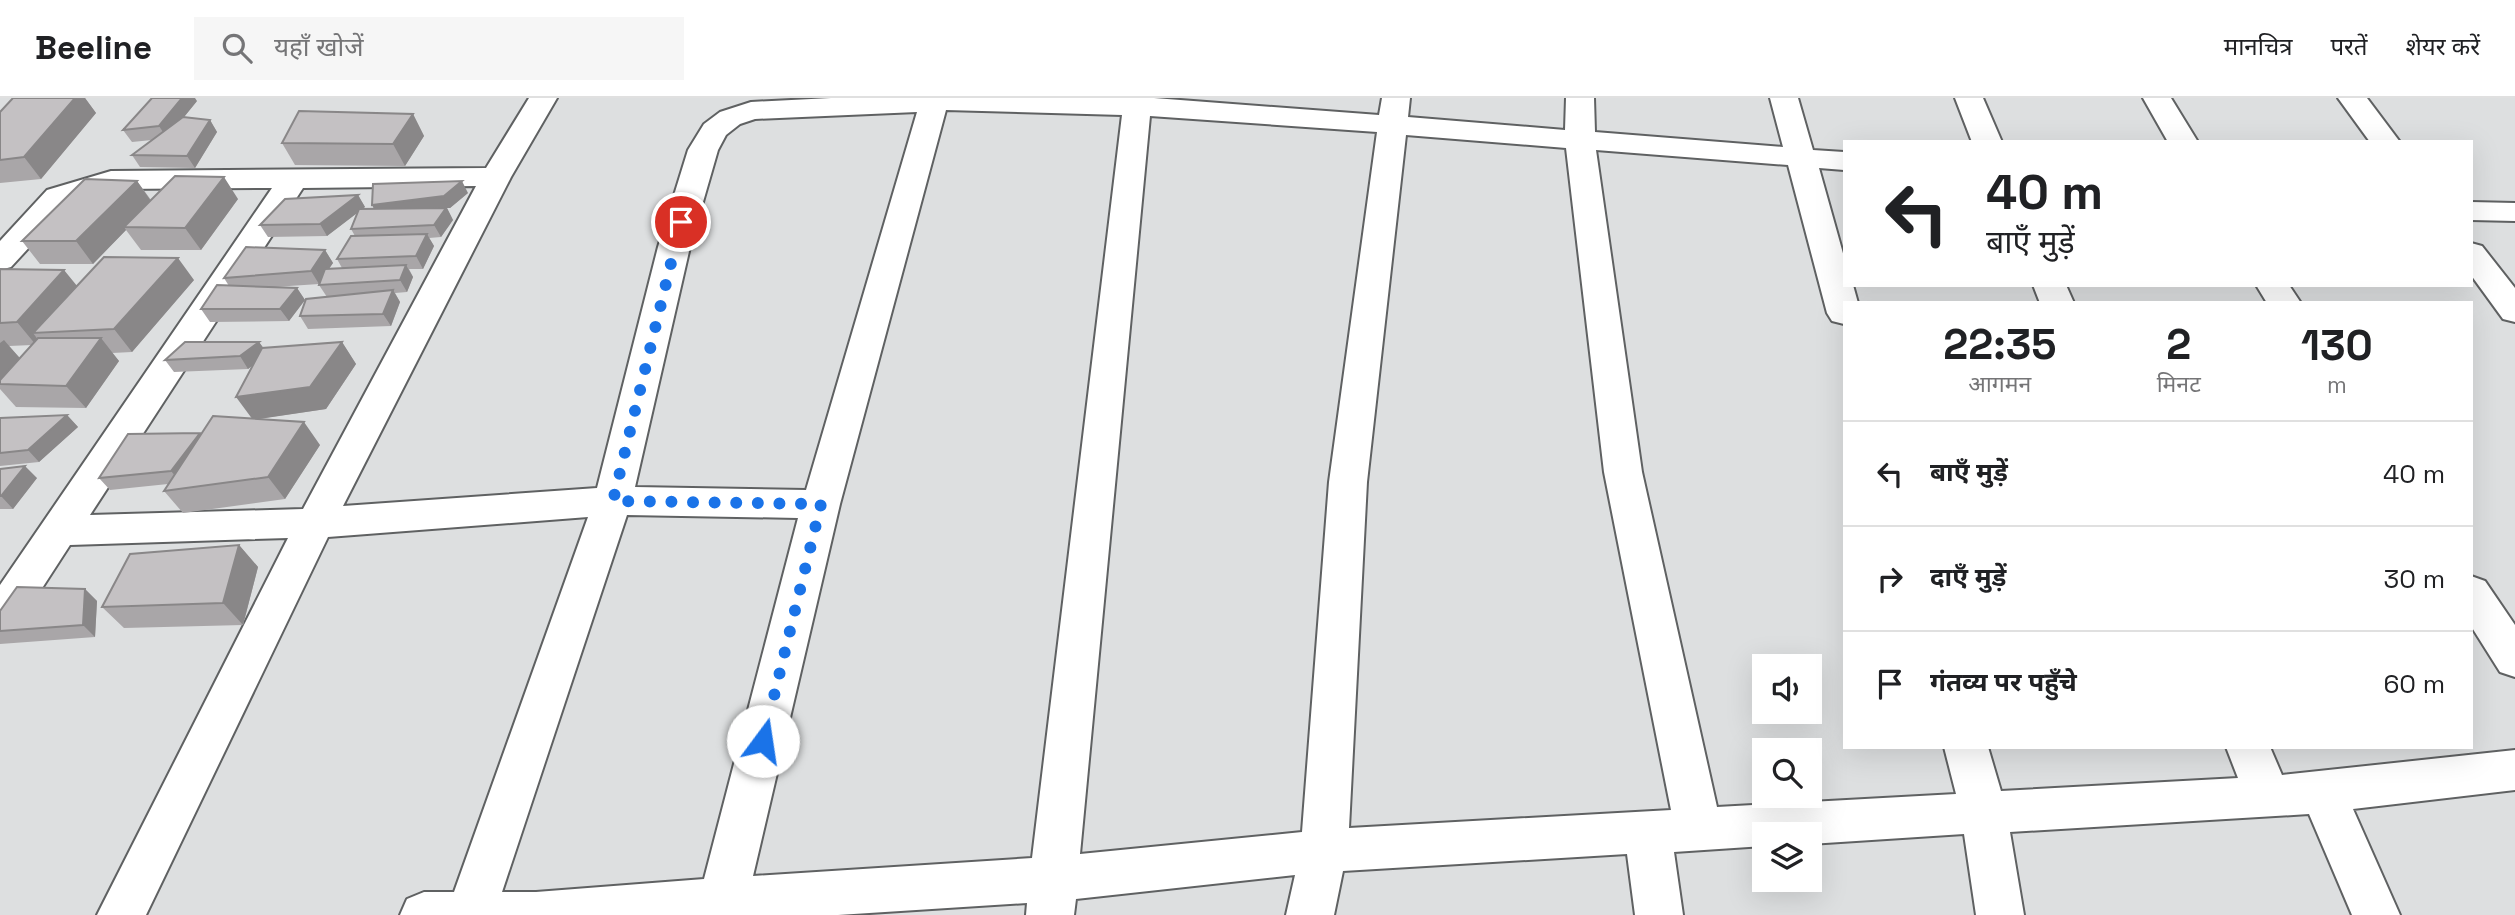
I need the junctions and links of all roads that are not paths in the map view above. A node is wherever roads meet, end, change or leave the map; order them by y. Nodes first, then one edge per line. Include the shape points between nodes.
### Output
1 (543, 98) edge
2 (1580, 98) edge
3 (1784, 98) edge
4 (1969, 98) edge
5 (2157, 98) edge
6 (2351, 98) edge
7 (958, 101) edge
8 (1138, 102) edge
9 (1264, 106) edge
10 (735, 108) edge
11 (1395, 112) edge
12 (1580, 139) junction
13 (1986, 140) edge
14 (2182, 140) edge
15 (2383, 140) edge
16 (1801, 158) junction
17 (1843, 161) edge
18 (295, 177) junction
19 (496, 177) junction
20 (2473, 211) edge
21 (2515, 212) edge
22 (2473, 256) edge
23 (0, 260) edge
24 (1843, 309) edge
25 (2515, 311) edge
26 (613, 501) junction
27 (821, 504) junction
28 (315, 523) junction
29 (59, 531) junction
30 (2473, 595) edge
31 (0, 618) edge
32 (2515, 660) edge
33 (1967, 749) edge
34 (2249, 749) edge
35 (2515, 771) edge
36 (2323, 793) junction
37 (2269, 797) junction
38 (1984, 812) junction
39 (1699, 831) junction
40 (1648, 833) junction
41 (1324, 851) junction
42 (1051, 897) edge
43 (723, 900) junction
44 (471, 913) junction
45 (121, 915) edge
46 (424, 915) edge
47 (536, 915) edge
48 (1310, 915) edge
49 (1659, 915) edge
50 (2000, 915) edge
51 (2376, 915) edge

1 - 19 street
2 - 12 street
3 - 16 street
4 - 13 street
5 - 14 street
6 - 15 street
7 - 8 street
7 - 10 street via 751,111
7 - 27 street
8 - 9 street
8 - 42 street
9 - 11 street
10 - 26 street via 703,150 674,247
11 - 12 street
11 - 41 street via 1348,482
12 - 16 street
12 - 39 street via 1623,472
16 - 17 street
16 - 24 street
18 - 19 street
18 - 23 street via 111,180 83,187 58,197
18 - 29 street
19 - 28 street
20 - 21 street
22 - 25 street
26 - 27 street
26 - 28 street
26 - 44 street
27 - 43 street
28 - 29 street
28 - 45 street
29 - 31 street
30 - 32 street
33 - 38 street
34 - 37 street
35 - 36 street
36 - 37 street
36 - 51 street
37 - 38 street
38 - 39 street
38 - 50 street
39 - 40 street
40 - 41 street
40 - 49 street
41 - 42 street
41 - 48 street
42 - 43 street
43 - 47 street
44 - 46 street
44 - 47 street

